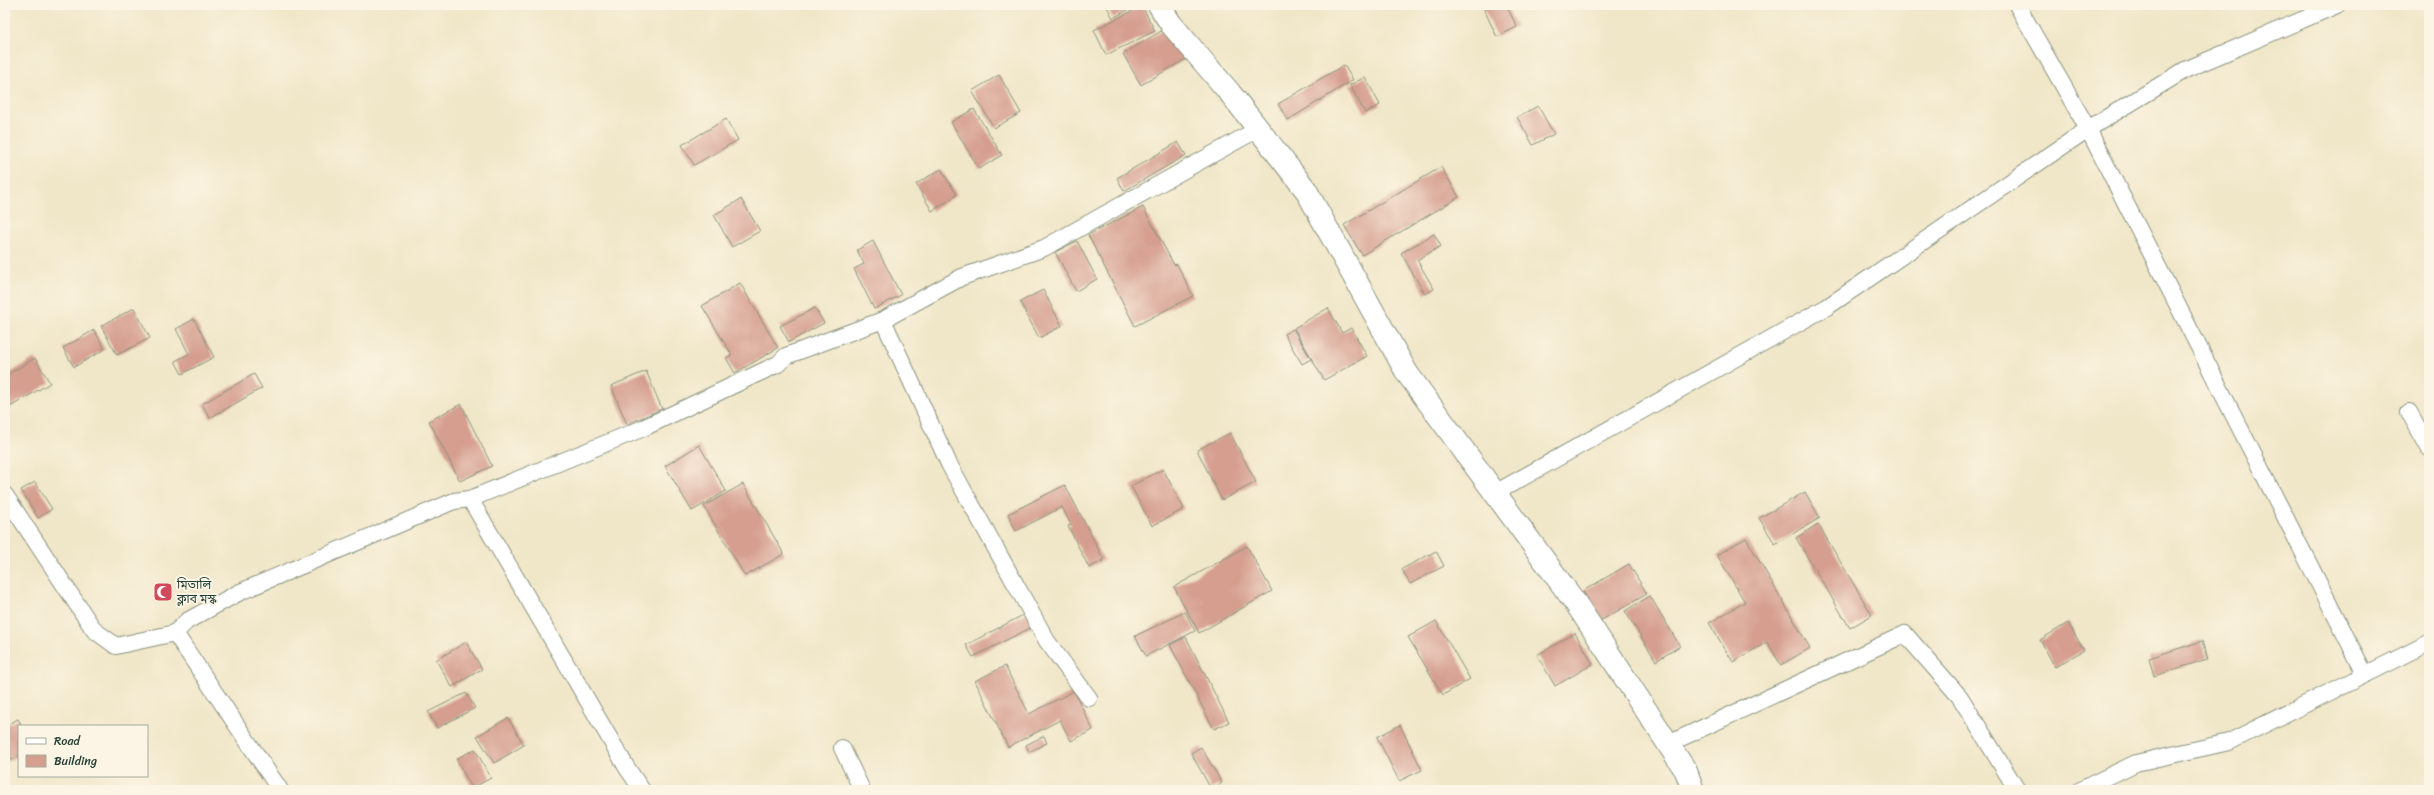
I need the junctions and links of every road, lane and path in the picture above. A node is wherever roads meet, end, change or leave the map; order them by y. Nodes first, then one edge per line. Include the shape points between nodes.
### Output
1 (1159, 5) edge
2 (2018, 5) edge
3 (2337, 5) edge
4 (1258, 129) junction
5 (2088, 129) junction
6 (883, 320) junction
7 (2409, 412) dead end
8 (2429, 448) edge
9 (1495, 493) junction
10 (5, 495) edge
11 (470, 499) junction
12 (175, 633) junction
13 (2429, 643) edge
14 (2365, 674) junction
15 (1089, 698) dead end
16 (1668, 744) junction
17 (842, 748) dead end
18 (280, 790) edge
19 (642, 790) edge
20 (862, 790) edge
21 (1693, 790) edge
22 (2017, 790) edge
23 (2080, 790) edge

1 - 4 street via 1171,24
2 - 5 street
3 - 5 street via 2185,70
4 - 6 street via 1044,248 962,277
4 - 9 street via 1306,190 1407,373
5 - 9 street via 1827,307
5 - 14 street
6 - 11 street via 786,356 778,364 641,429
6 - 15 street via 949,464 1047,641
7 - 8 street
9 - 16 street via 1577,605
10 - 12 street via 94,630 116,646
11 - 12 street via 454,501 240,592 187,621
11 - 19 street
12 - 18 street
13 - 14 street
14 - 23 street via 2229,742 2136,763
16 - 21 street via 1686,771
16 - 22 street via 1905,634 1960,697
17 - 20 street

